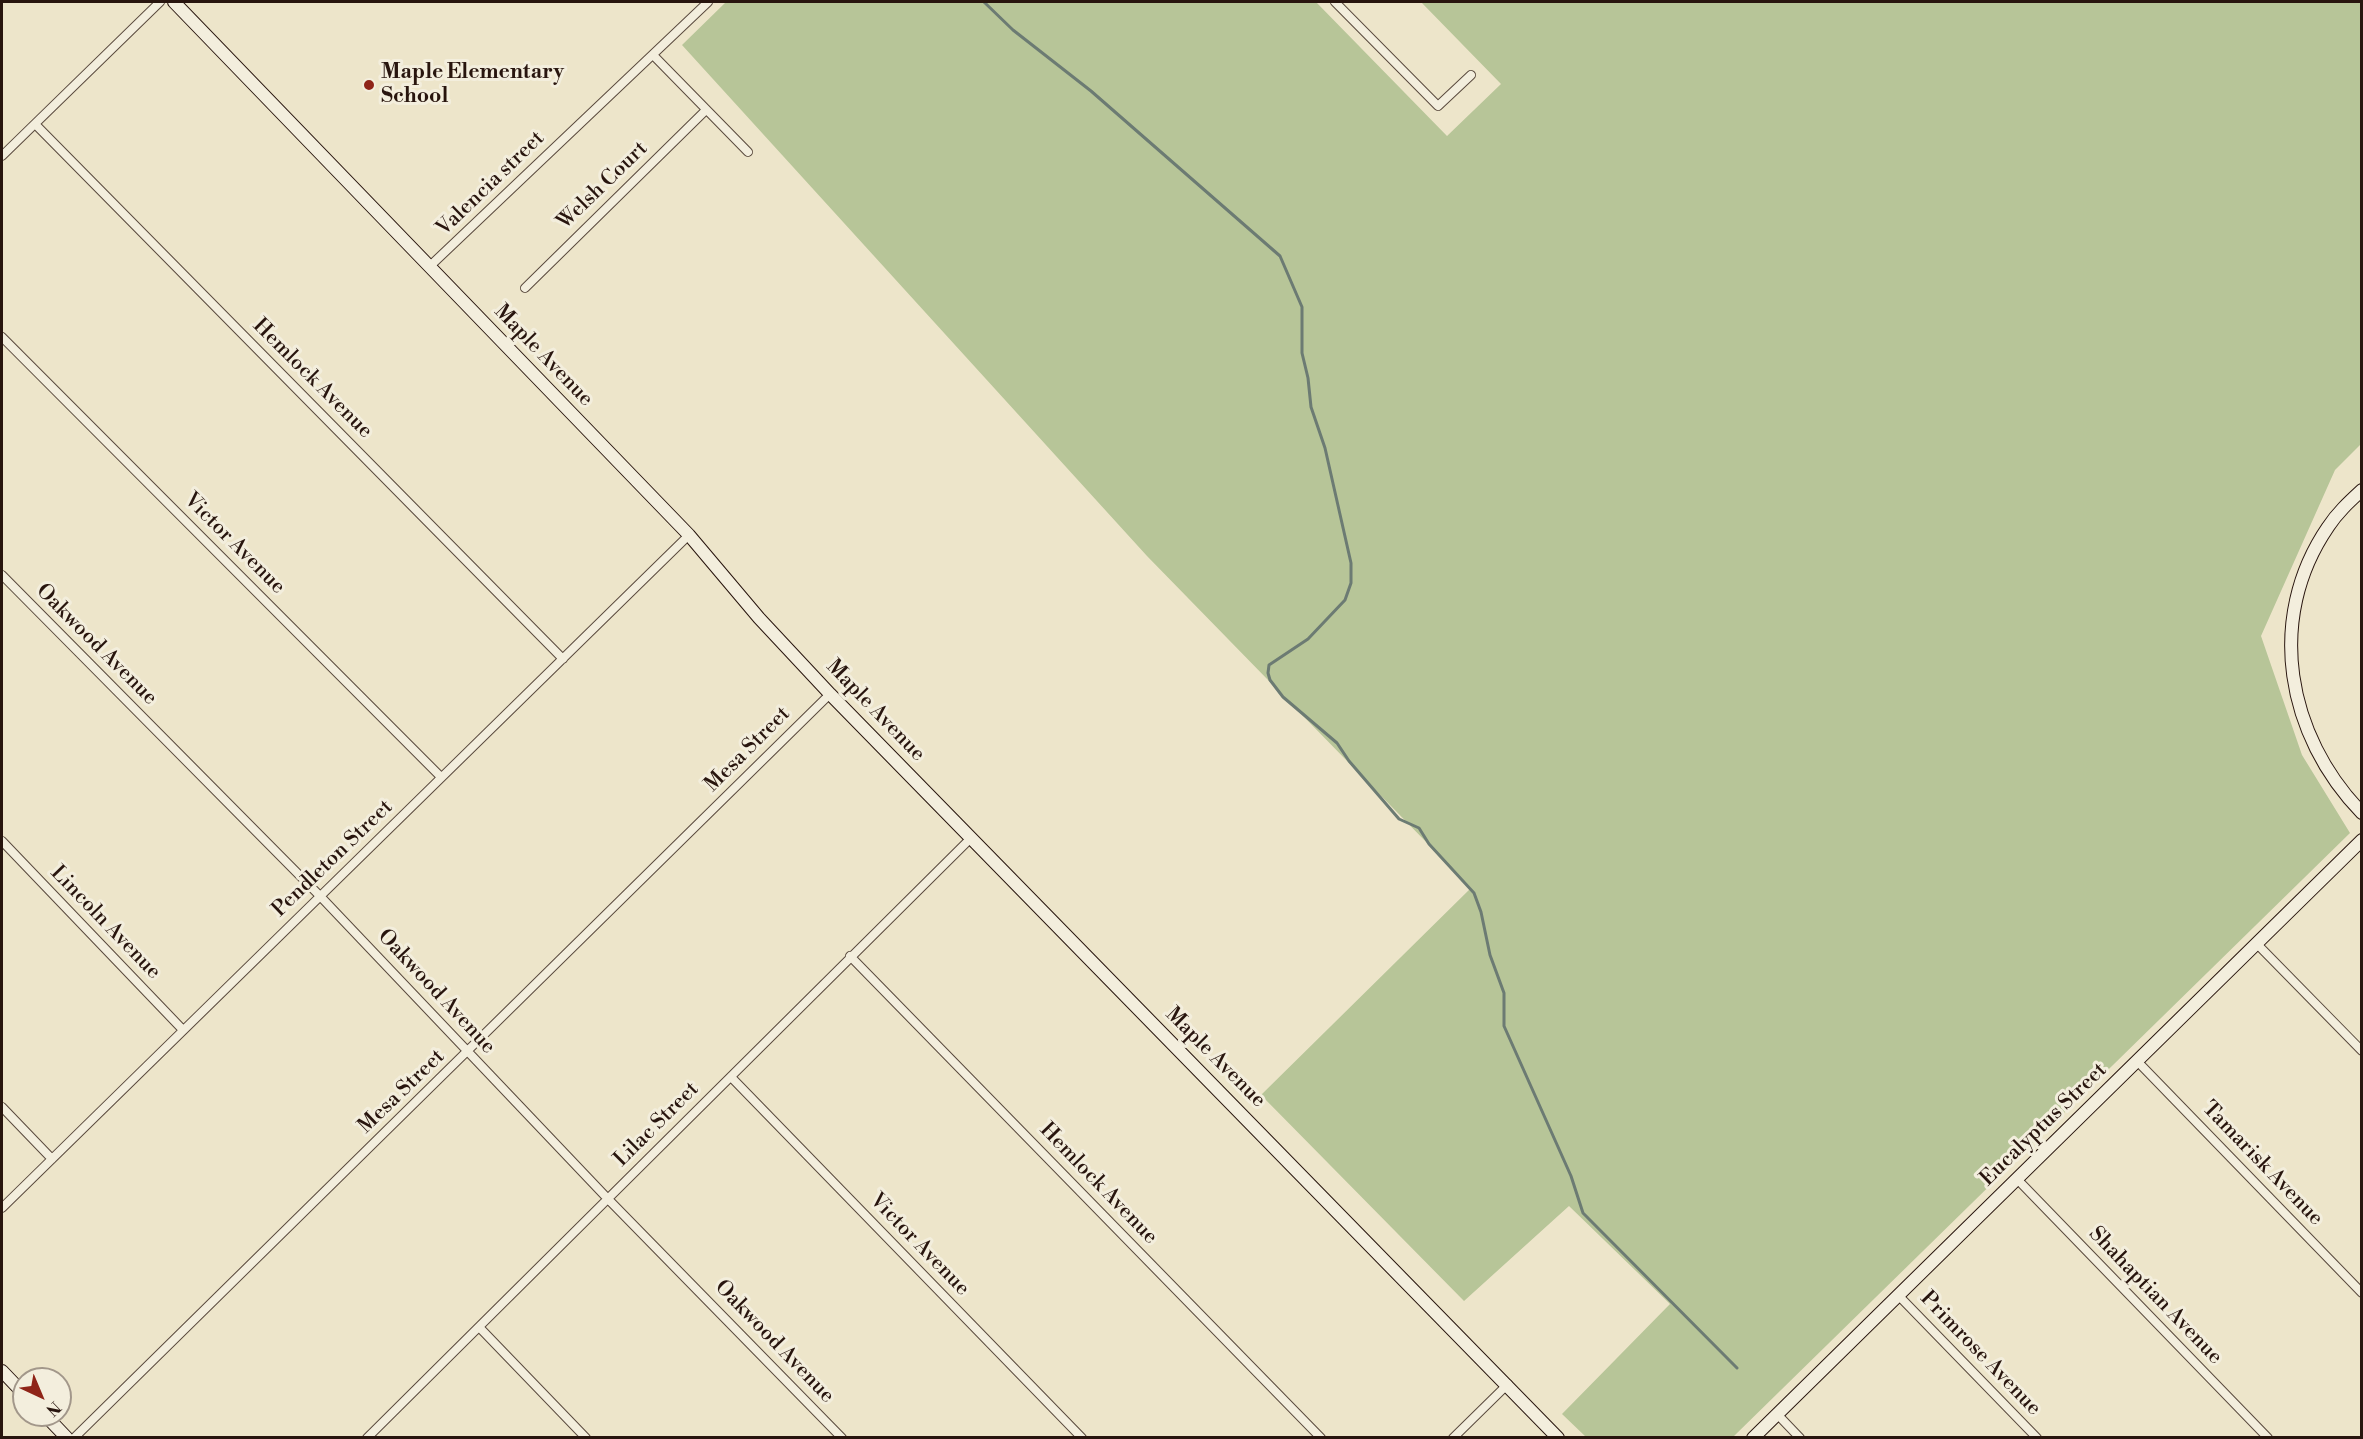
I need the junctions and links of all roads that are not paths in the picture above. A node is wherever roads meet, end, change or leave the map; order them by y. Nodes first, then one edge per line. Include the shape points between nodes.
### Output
1 (160, 2) edge
2 (174, 2) edge
3 (708, 2) edge
4 (1335, 2) edge
5 (653, 55) junction
6 (1471, 75) dead end
7 (706, 110) junction
8 (35, 124) junction
9 (748, 152) dead end
10 (2, 156) edge
11 (429, 267) junction
12 (525, 288) dead end
13 (2, 337) edge
14 (2361, 490) edge
15 (689, 535) junction
16 (2, 575) edge
17 (563, 659) junction
18 (830, 694) junction
19 (441, 777) junction
20 (2361, 813) edge
21 (972, 837) junction
22 (2361, 840) edge
23 (2, 841) edge
24 (320, 896) junction
25 (2257, 944) junction
26 (850, 956) junction
27 (183, 1030) junction
28 (2361, 1051) edge
29 (468, 1052) junction
30 (2138, 1061) junction
31 (731, 1077) junction
32 (2, 1107) edge
33 (52, 1159) junction
34 (2017, 1179) junction
35 (608, 1199) junction
36 (2, 1208) edge
37 (2361, 1293) edge
38 (1898, 1295) junction
39 (479, 1327) junction
40 (1508, 1384) junction
41 (1777, 1414) junction
42 (74, 1437) edge
43 (367, 1437) edge
44 (586, 1437) edge
45 (842, 1437) edge
46 (1082, 1437) edge
47 (1320, 1437) edge
48 (1454, 1437) edge
49 (1558, 1437) edge
50 (1753, 1437) edge
51 (1800, 1437) edge
52 (2037, 1437) edge
53 (2268, 1437) edge

1 - 8 street
2 - 11 street, Maple Avenue
3 - 5 street, Valencia street
4 - 6 street via 1438,106
5 - 7 street
5 - 11 street, Valencia street
7 - 9 street
7 - 12 street, Welsh Court
8 - 10 street
8 - 17 street, Hemlock Avenue
11 - 15 street, Maple Avenue
13 - 19 street, Victor Avenue
14 - 20 street via 2327,527 2308,563 2294,614 2291,651 2294,687 2308,735 2329,774
15 - 17 street, Pendleton Street
15 - 18 street, Maple Avenue
16 - 24 street, Oakwood Avenue
17 - 19 street, Pendleton Street
18 - 21 street, Maple Avenue
18 - 29 street, Mesa Street
19 - 24 street, Pendleton Street
21 - 26 street, Lilac Street
21 - 40 street, Maple Avenue
22 - 25 street, Eucalyptus Street
23 - 27 street, Lincoln Avenue
24 - 27 street, Pendleton Street
24 - 29 street, Oakwood Avenue
25 - 28 street
25 - 30 street, Eucalyptus Street
26 - 31 street, Lilac Street
26 - 47 street, Hemlock Avenue
27 - 33 street, Pendleton Street
29 - 35 street, Oakwood Avenue
29 - 42 street, Mesa Street
30 - 34 street, Eucalyptus Street
30 - 37 street, Tamarisk Avenue
31 - 35 street, Lilac Street
31 - 46 street, Victor Avenue
32 - 33 street
33 - 36 street, Pendleton Street
34 - 38 street, Eucalyptus Street
34 - 53 street, Shahaptian Avenue
35 - 39 street, Lilac Street
35 - 45 street, Oakwood Avenue
38 - 41 street, Eucalyptus Street
38 - 52 street, Primrose Avenue
39 - 43 street, Lilac Street
39 - 44 street
40 - 48 street
40 - 49 street, Maple Avenue
41 - 50 street, Eucalyptus Street
41 - 51 street

